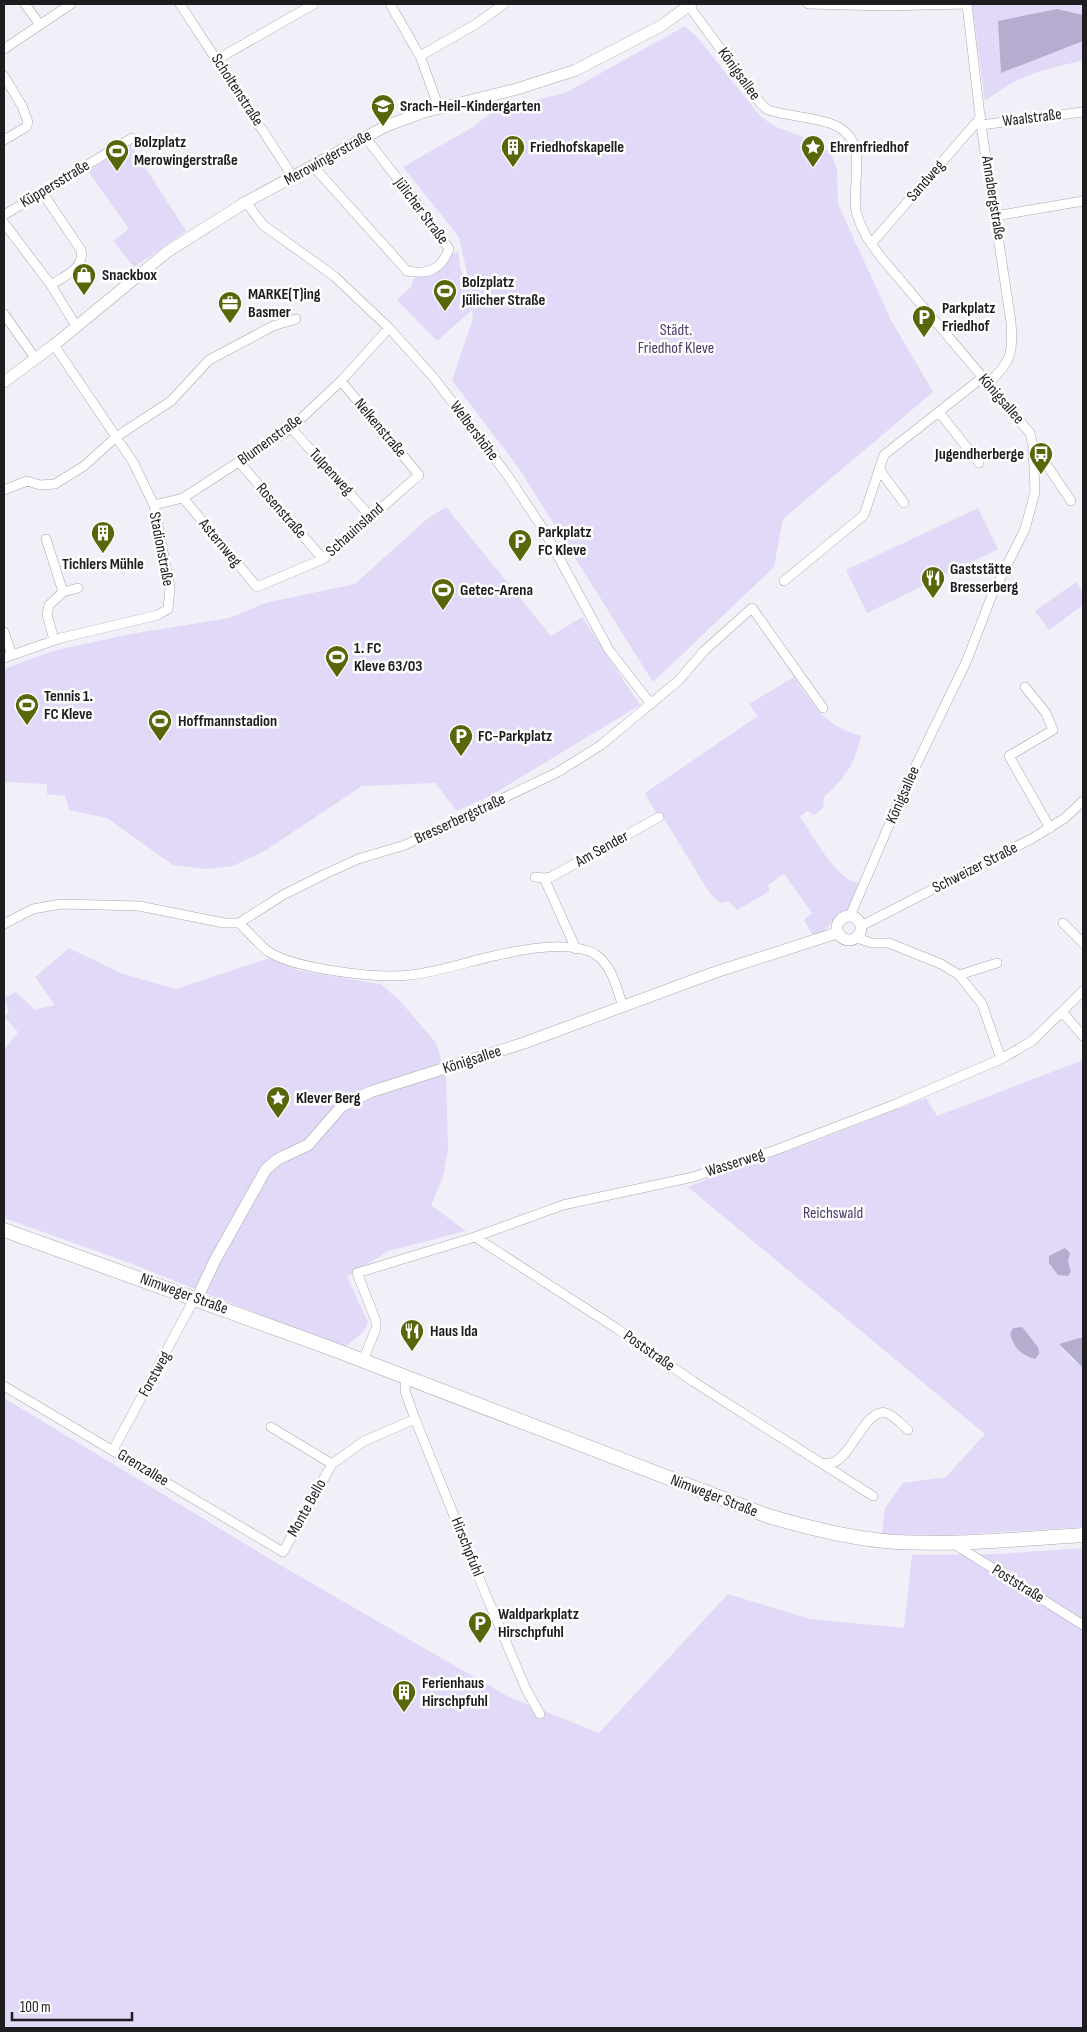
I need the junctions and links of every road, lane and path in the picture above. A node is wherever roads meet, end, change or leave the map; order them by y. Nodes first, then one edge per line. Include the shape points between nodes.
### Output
1 (25, 4) edge
2 (71, 4) edge
3 (180, 4) edge
4 (314, 4) edge
5 (390, 4) edge
6 (504, 4) edge
7 (689, 4) edge
8 (808, 4) edge
9 (965, 4) edge
10 (40, 25) junction
11 (4, 49) edge
12 (420, 56) junction
13 (216, 60) junction
14 (4, 76) edge
15 (439, 108) junction
16 (1083, 112) edge
17 (981, 121) junction
18 (365, 137) junction
19 (132, 138) dead end
20 (4, 140) edge
21 (313, 166) junction
22 (293, 177) junction
23 (42, 192) junction
24 (1083, 201) edge
25 (246, 202) junction
26 (4, 215) edge
27 (996, 216) junction
28 (4, 223) edge
29 (871, 244) junction
30 (51, 285) junction
31 (4, 314) edge
32 (296, 319) dead end
33 (76, 326) junction
34 (389, 328) junction
35 (54, 345) junction
36 (35, 358) junction
37 (985, 380) junction
38 (341, 381) junction
39 (4, 382) edge
40 (939, 412) junction
41 (291, 428) junction
42 (116, 437) junction
43 (1033, 446) junction
44 (239, 462) junction
45 (979, 463) dead end
46 (879, 469) junction
47 (419, 475) joint
48 (4, 490) edge
49 (183, 498) junction
50 (1071, 501) dead end
51 (904, 503) dead end
52 (154, 505) junction
53 (370, 516) junction
54 (46, 539) dead end
55 (322, 559) junction
56 (784, 581) dead end
57 (257, 586) joint
58 (78, 588) dead end
59 (63, 592) junction
60 (4, 632) edge
61 (54, 640) junction
62 (8, 656) edge
63 (1025, 687) dead end
64 (651, 704) junction
65 (823, 708) dead end
66 (1083, 801) edge
67 (659, 817) dead end
68 (1050, 828) junction
69 (850, 916) junction
70 (239, 923) junction
71 (4, 924) edge
72 (1063, 924) dead end
73 (861, 926) junction
74 (837, 933) junction
75 (856, 938) junction
76 (1083, 943) edge
77 (576, 949) junction
78 (997, 963) dead end
79 (959, 975) junction
80 (1083, 991) edge
81 (623, 1007) junction
82 (1063, 1013) junction
83 (1083, 1036) edge
84 (1001, 1059) junction
85 (4, 1230) edge
86 (474, 1237) junction
87 (197, 1299) junction
88 (363, 1361) junction
89 (406, 1377) junction
90 (4, 1386) edge
91 (415, 1419) junction
92 (271, 1427) dead end
93 (908, 1430) dead end
94 (113, 1450) junction
95 (332, 1464) junction
96 (823, 1464) junction
97 (873, 1496) dead end
98 (1083, 1535) edge
99 (953, 1543) junction
100 (283, 1552) joint
101 (1083, 1625) edge
102 (540, 1714) dead end

1 - 10 street
2 - 10 street
3 - 13 street, Scholtenstraße
4 - 13 street
5 - 12 street
6 - 12 street
7 - 15 street, Merowingerstraße via 661,26 576,70
7 - 29 street, Königsallee via 768,110 829,123 850,137 858,161 856,211
8 - 9 street
9 - 17 street, Annabergstraße
10 - 11 street
12 - 15 street
13 - 22 street, Scholtenstraße
14 - 20 street via 28,122 26,127
15 - 18 street, Merowingerstraße via 386,126
16 - 17 street, Waalstraße
17 - 27 street, Annabergstraße
17 - 29 street, Sandweg
18 - 21 street, Merowingerstraße
18 - 21 street, Jülicher Straße via 449,249 434,271 425,274 407,271
19 - 23 street, Küppersstraße
21 - 22 street, Merowingerstraße
22 - 25 street, Merowingerstraße
23 - 26 street, Küppersstraße
23 - 30 street via 82,250 83,258 78,268
24 - 27 street
25 - 33 street, Merowingerstraße via 167,252
25 - 34 street, Welbershöhe via 262,225 334,276
27 - 37 street, Annabergstraße via 1013,349 1001,372
28 - 30 street
29 - 37 street, Königsallee
30 - 33 street
31 - 36 street
32 - 42 street via 273,326 209,360 171,401
33 - 35 street, Merowingerstraße
34 - 38 street, Blumenstraße
34 - 64 street, Welbershöhe via 434,378 508,476 545,532 609,650
35 - 36 street, Merowingerstraße
35 - 42 street, Stadionstraße
36 - 39 street, Merowingerstraße
37 - 40 street
37 - 43 street, Königsallee via 1030,433
38 - 41 street, Blumenstraße
38 - 47 street, Nelkenstraße
40 - 45 street
40 - 46 street via 884,455
41 - 44 street, Blumenstraße
41 - 53 street, Tulpenweg
42 - 48 street via 84,466 55,484 40,485 28,481
42 - 52 street, Stadionstraße
43 - 50 street
43 - 69 street, Königsallee via 1035,492 1025,529 992,595 967,660 904,790
44 - 49 street, Blumenstraße
44 - 55 street, Rosenstraße
46 - 51 street
46 - 56 street via 864,515
47 - 53 street, Schauinsland
49 - 52 street, Blumenstraße
49 - 57 street, Asternweg
52 - 61 street, Stadionstraße via 170,587 168,609 158,615
53 - 55 street, Schauinsland
54 - 59 street
55 - 57 street, Schauinsland
58 - 59 street
59 - 61 street via 49,605 47,614
60 - 62 street
61 - 62 street, Stadionstraße
63 - 68 street via 1046,714 1053,730 1009,756
64 - 65 street, Bresserbergstraße via 752,608
64 - 70 street, Bresserbergstraße via 602,745 558,772 405,845 358,859 322,875
66 - 68 street, Schweizer Straße
67 - 77 street, Am Sender via 551,877 539,878
68 - 73 street, Schweizer Straße
69 - 73 street via 856,918
69 - 74 street, Königsallee via 840,919
70 - 71 street via 224,923 139,906 61,904 33,909
70 - 77 street via 269,952 288,961 382,976 410,975 530,947
72 - 76 street
73 - 75 street
74 - 75 street via 847,941
74 - 81 street, Königsallee
75 - 79 street via 872,943 889,943 942,964
77 - 81 street via 595,954 603,962 612,974
78 - 79 street
79 - 84 street via 982,1004
80 - 82 street, Wasserweg
81 - 87 street, Königsallee via 516,1046 370,1092 342,1106 308,1146 278,1159 266,1169
82 - 83 street
82 - 84 street, Wasserweg via 1032,1041
84 - 86 street, Wasserweg via 773,1151 693,1177 563,1205
85 - 87 main road, Nimweger Straße
86 - 88 street, Wasserweg via 357,1273 376,1321
86 - 96 street, Poststraße
87 - 88 main road, Nimweger Straße
87 - 94 street, Forstweg
88 - 89 main road, Nimweger Straße
89 - 91 street, Hirschpfuhl via 405,1391
89 - 99 main road, Nimweger Straße via 781,1520 876,1540
90 - 94 street, Grenzallee
91 - 95 street, Monte Bello via 364,1441
91 - 102 street, Hirschpfuhl via 526,1689
92 - 95 street, Monte Bello
93 - 96 street via 888,1414 880,1413 869,1418 849,1450 835,1462
94 - 100 street, Grenzallee
95 - 100 street, Monte Bello
96 - 97 street, Poststraße
98 - 99 main road, Nimweger Straße
99 - 101 street, Poststraße

